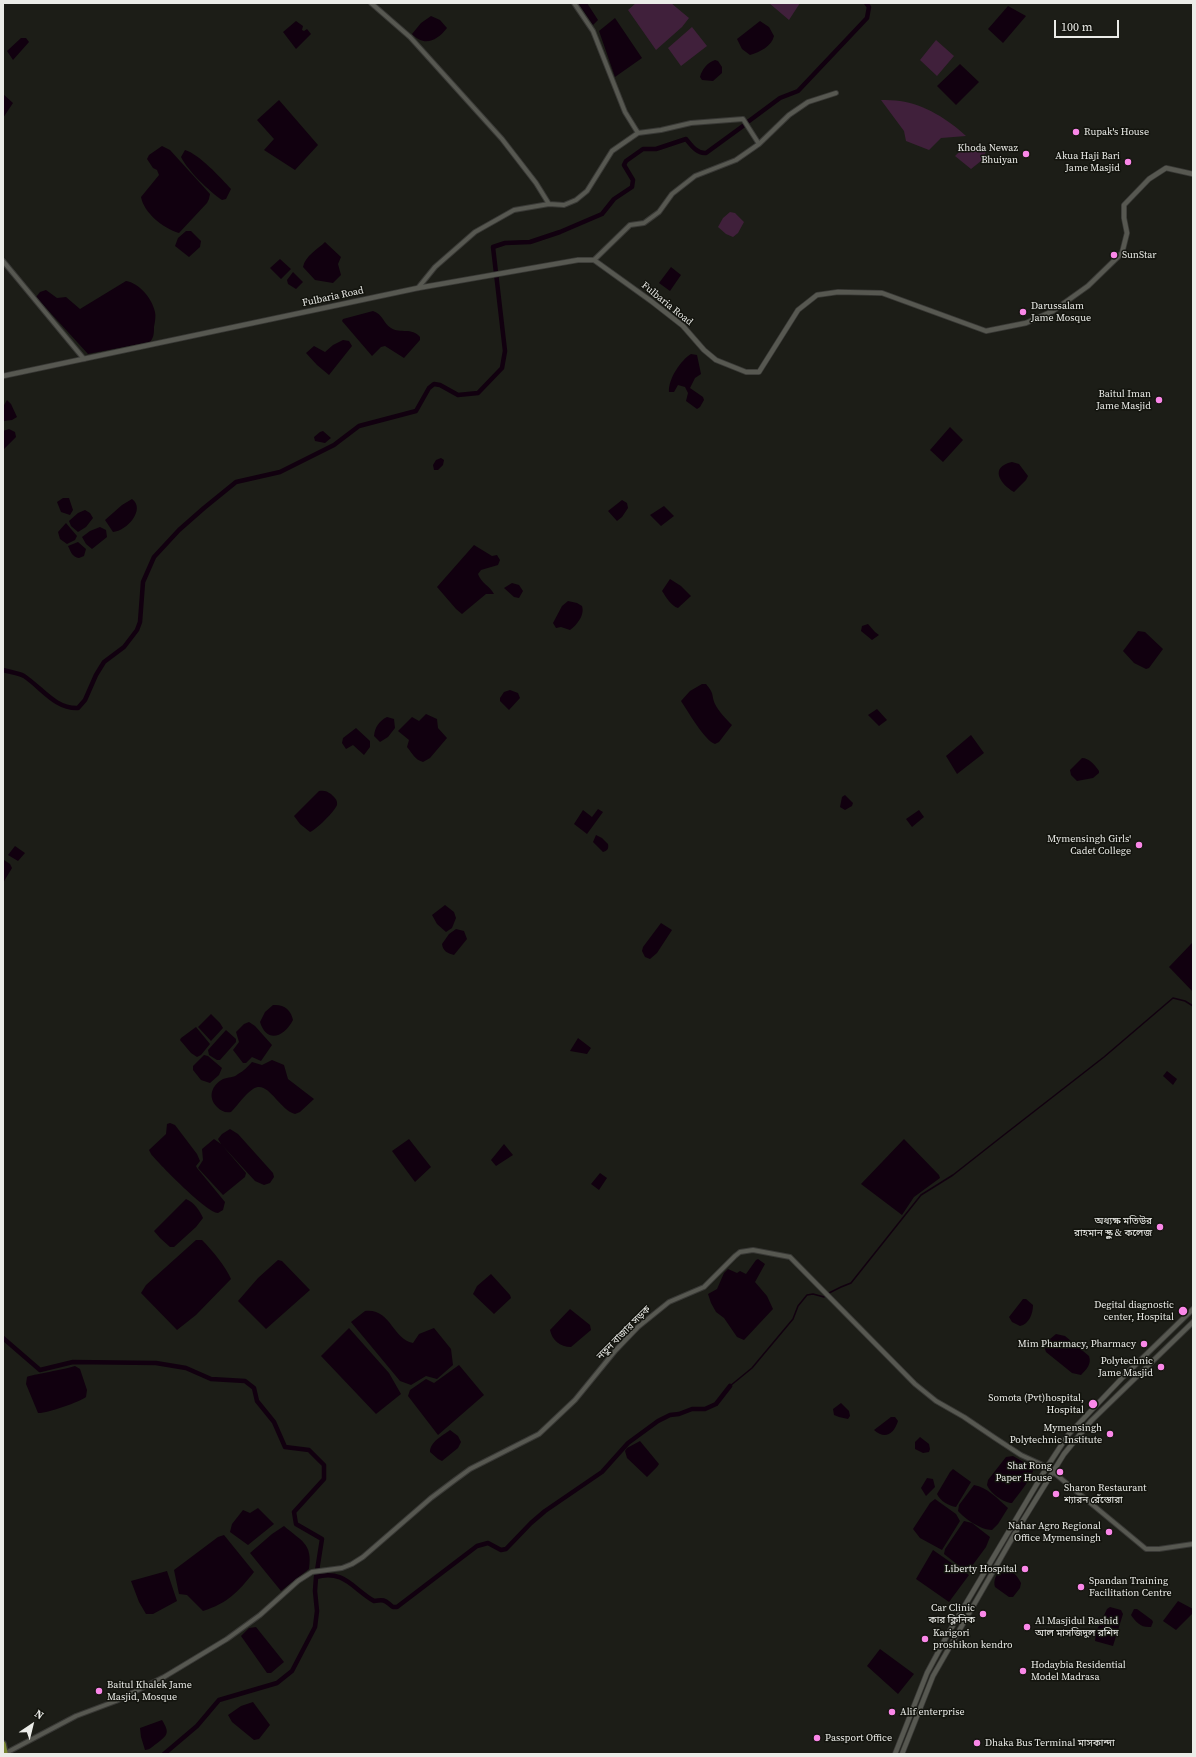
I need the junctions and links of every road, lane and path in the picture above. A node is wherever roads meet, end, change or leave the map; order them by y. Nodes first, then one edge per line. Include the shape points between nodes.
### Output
1 (371, 3) edge
2 (574, 3) edge
3 (836, 93) dead end
4 (638, 133) junction
5 (759, 144) junction
6 (1193, 174) edge
7 (549, 204) junction
8 (594, 260) junction
9 (3, 261) edge
10 (418, 288) junction
11 (84, 359) junction
12 (3, 376) edge
13 (1193, 1309) edge
14 (1193, 1322) edge
15 (1047, 1467) junction
16 (1053, 1471) junction
17 (1193, 1544) edge
18 (3, 1744) edge
19 (4, 1754) edge
20 (895, 1754) edge
21 (902, 1754) edge

1 - 7 street via 410,37 505,142
2 - 4 street via 593,31 625,112
3 - 5 street via 808,102 789,115
4 - 5 street via 691,123 743,119
4 - 7 street via 612,151 587,191 576,200 564,205
5 - 8 street via 736,160 695,176 672,194 659,212 644,223 630,225
6 - 8 main road, Fulbaria Road via 1166,168 1149,179 1124,205 1127,232 1122,253 1088,286 1053,311 1026,323 986,330 882,293 838,292 818,295 798,310 759,372 746,372 716,360 683,326
7 - 10 street via 514,210 476,232 435,267
8 - 10 main road, Fulbaria Road via 578,260
9 - 11 street
10 - 11 main road, Fulbaria Road
11 - 12 main road, Fulbaria Road
13 - 15 main road via 1088,1412 1068,1435
14 - 16 main road via 1091,1421
15 - 16 street, নতুন বাজার সড়ক
15 - 19 street, নতুন বাজার সড়ক via 994,1438 936,1401 915,1384 790,1257 753,1250 740,1252 704,1287 669,1302 657,1311 615,1350 575,1400 538,1434 455,1480 363,1557 342,1568 312,1572 227,1639 164,1678 116,1701 76,1716
15 - 20 main road via 949,1632 930,1668
16 - 17 street, নতুন বাজার সড়ক via 1146,1548 1159,1550
16 - 21 main road via 933,1676
18 - 19 highway

